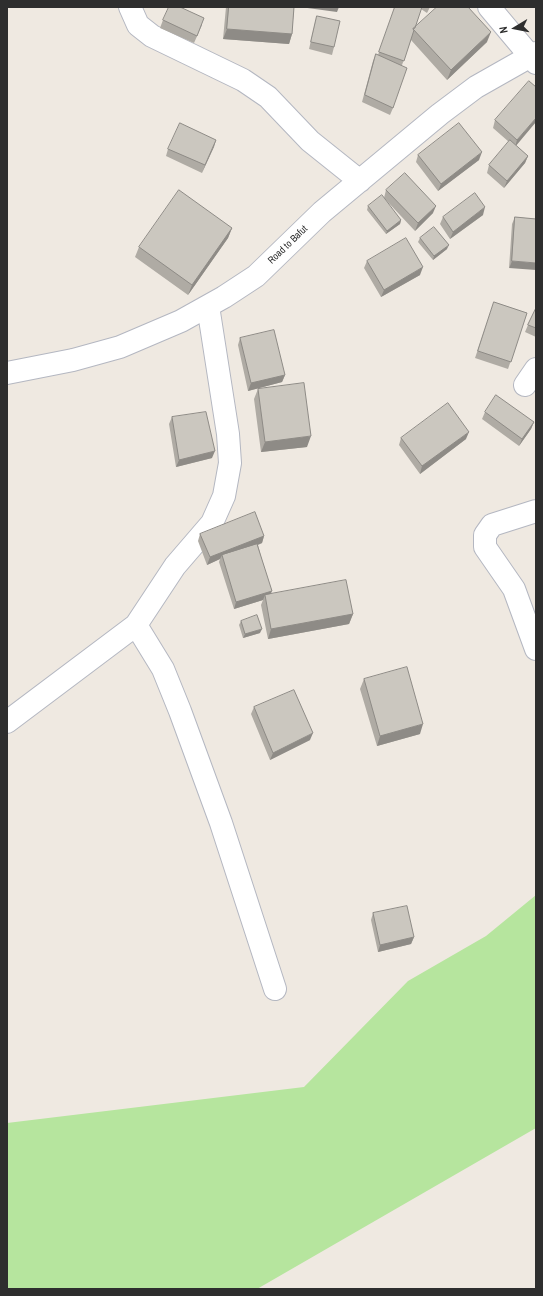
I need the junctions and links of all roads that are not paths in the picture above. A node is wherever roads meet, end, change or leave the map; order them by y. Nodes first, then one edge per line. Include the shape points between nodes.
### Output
1 (130, 7) edge
2 (489, 7) edge
3 (534, 58) edge
4 (360, 181) junction
5 (208, 306) junction
6 (7, 373) edge
7 (536, 511) edge
8 (136, 625) junction
9 (536, 649) edge
10 (7, 722) edge
11 (274, 989) dead end

1 - 4 street via 138,25 152,36 242,80 268,97 310,141
2 - 3 street
3 - 4 street, Road to Bafut via 476,87
4 - 5 street, Road to Bafut via 322,212 256,276
5 - 6 street, Road to Bafut via 181,321 120,347 73,360
5 - 8 street via 228,434 230,463 224,496 212,523 175,566
7 - 9 street via 492,525 485,536 485,547 514,589
8 - 10 street
8 - 11 street via 163,670 180,711 221,823

